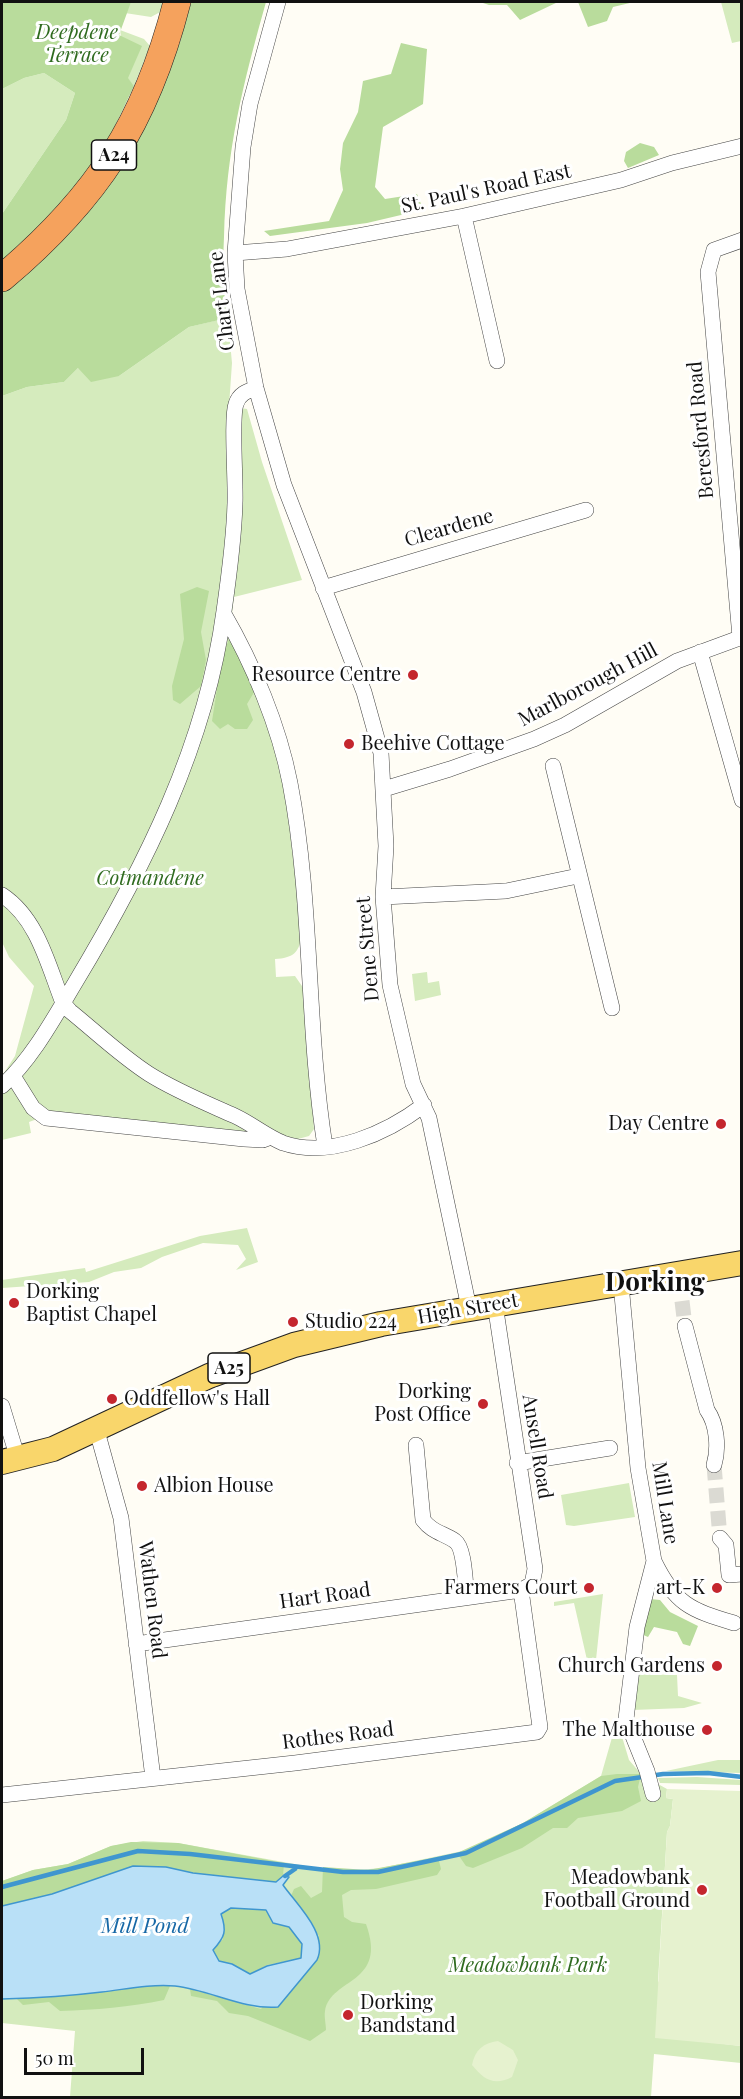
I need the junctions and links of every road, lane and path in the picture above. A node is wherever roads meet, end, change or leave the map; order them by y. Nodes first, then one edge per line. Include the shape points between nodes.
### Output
1 (177, 2) edge
2 (278, 2) edge
3 (741, 146) edge
4 (464, 216) junction
5 (741, 240) edge
6 (235, 253) junction
7 (2, 278) edge
8 (497, 361) dead end
9 (256, 388) junction
10 (586, 510) dead end
11 (323, 588) junction
12 (224, 614) junction
13 (741, 637) edge
14 (700, 652) junction
15 (553, 766) dead end
16 (384, 789) junction
17 (741, 800) edge
18 (578, 876) junction
19 (2, 895) edge
20 (383, 897) junction
21 (63, 1003) junction
22 (612, 1008) dead end
23 (7, 1081) edge
24 (424, 1105) junction
25 (271, 1137) junction
26 (325, 1146) junction
27 (741, 1263) edge
28 (621, 1284) junction
29 (495, 1304) junction
30 (469, 1308) junction
31 (686, 1326) tunnel mouth
32 (2, 1406) edge
33 (97, 1431) junction
34 (416, 1445) dead end
35 (610, 1449) dead end
36 (10, 1461) edge
37 (517, 1462) junction
38 (714, 1465) tunnel mouth
39 (720, 1538) tunnel mouth
40 (654, 1561) junction
41 (741, 1574) edge
42 (521, 1590) junction
43 (467, 1597) junction
44 (734, 1623) dead end
45 (136, 1644) junction
46 (153, 1778) junction
47 (651, 1783) dead end
48 (2, 1795) edge

1 - 7 highway, A24 via 165,46 139,111 107,167 72,213
2 - 6 street, Chart Lane via 250,104
3 - 4 street, St. Paul's Road East via 621,180
4 - 6 street, St. Paul's Road East via 287,249
4 - 8 street
5 - 13 street, Beresford Road via 714,249 708,272
6 - 9 street, Chart Lane via 242,325
9 - 11 street, Chart Lane via 284,485
9 - 12 street via 245,391 235,405 235,506
10 - 11 street, Cleardene
11 - 16 street, Dene Street via 364,692 381,753
12 - 21 street via 209,692 159,828 128,893
12 - 26 street via 259,690 290,783 305,892
13 - 14 street, Marlborough Hill
14 - 16 street, Marlborough Hill via 534,739
14 - 17 street
15 - 18 street
16 - 20 street, Dene Street via 387,846
18 - 20 street via 506,891
18 - 22 street
19 - 21 street via 32,926
20 - 24 street, Dene Street via 397,1022 414,1084
21 - 23 street
21 - 25 street via 148,1073
23 - 25 street via 46,1118 244,1139
24 - 26 street via 392,1127 352,1142
24 - 30 street, Dene Street
25 - 26 street via 293,1145
27 - 28 main road, High Street / A25
28 - 29 main road, High Street / A25
28 - 40 street, Mill Lane via 638,1468
29 - 30 main road, High Street / A25
29 - 37 street, Ansell Road
30 - 33 main road, High Street / A25 via 381,1324 248,1360
31 - 38 street via 706,1410 714,1420
32 - 36 street
33 - 36 main road, High Street / A25
33 - 45 street, Wathen Road via 121,1518
34 - 43 street via 423,1520 429,1528 458,1542
35 - 37 street
37 - 42 street, Ansell Road via 535,1569 532,1584
39 - 41 street via 726,1545 729,1575
40 - 44 street via 670,1591 684,1602 697,1612
40 - 47 street, Mill Lane via 638,1627 626,1706 630,1733
42 - 43 street, Hart Road
42 - 46 street, Rothes Road via 540,1727 537,1732
43 - 45 street, Hart Road
45 - 46 street, Wathen Road
46 - 48 street, Rothes Road

